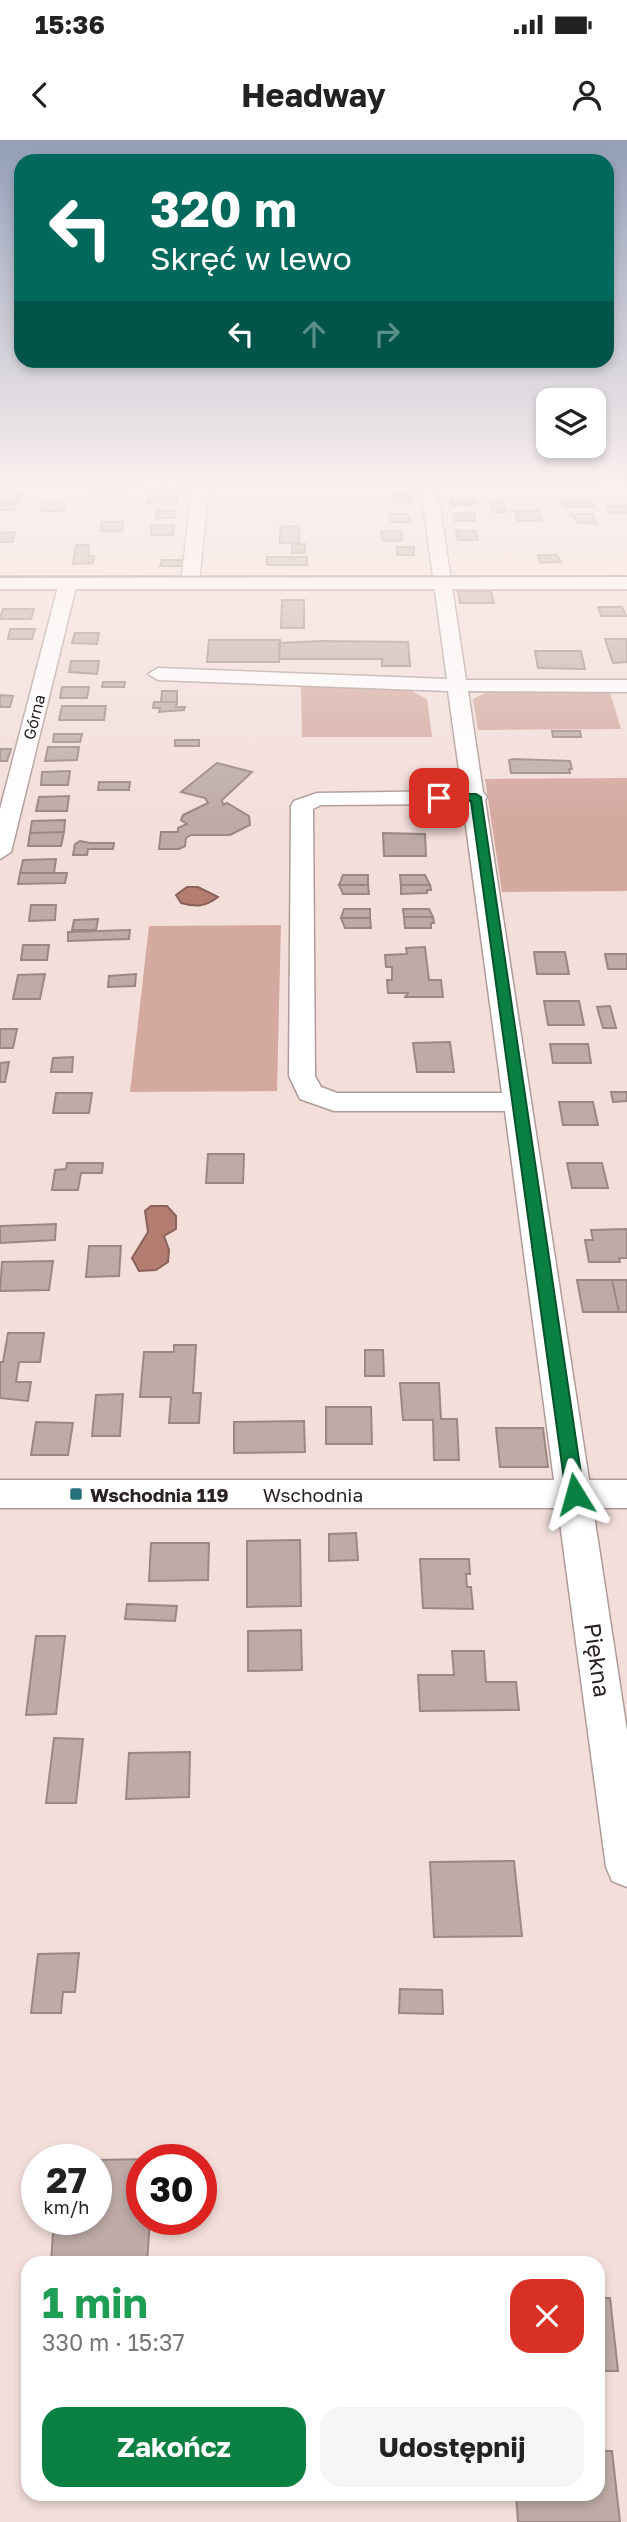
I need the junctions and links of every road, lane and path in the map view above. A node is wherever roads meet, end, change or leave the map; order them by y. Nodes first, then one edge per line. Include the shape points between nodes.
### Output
1 (66, 592) edge
2 (445, 592) edge
3 (158, 674) dead end
4 (459, 685) junction
5 (627, 686) edge
6 (476, 797) junction
7 (0, 852) edge
8 (519, 1102) junction
9 (0, 1494) edge
10 (575, 1494) junction
11 (627, 1494) edge
12 (627, 1867) edge

1 - 7 street, Górna
2 - 4 street, Piękna
3 - 4 street
4 - 5 street
4 - 6 street, Piękna
6 - 8 street, Piękna
6 - 8 street via 317,799 302,806 302,1076 310,1093 334,1102
8 - 10 street, Piękna
9 - 10 street, Wschodnia
10 - 11 street, Wschodnia
10 - 12 street, Piękna

